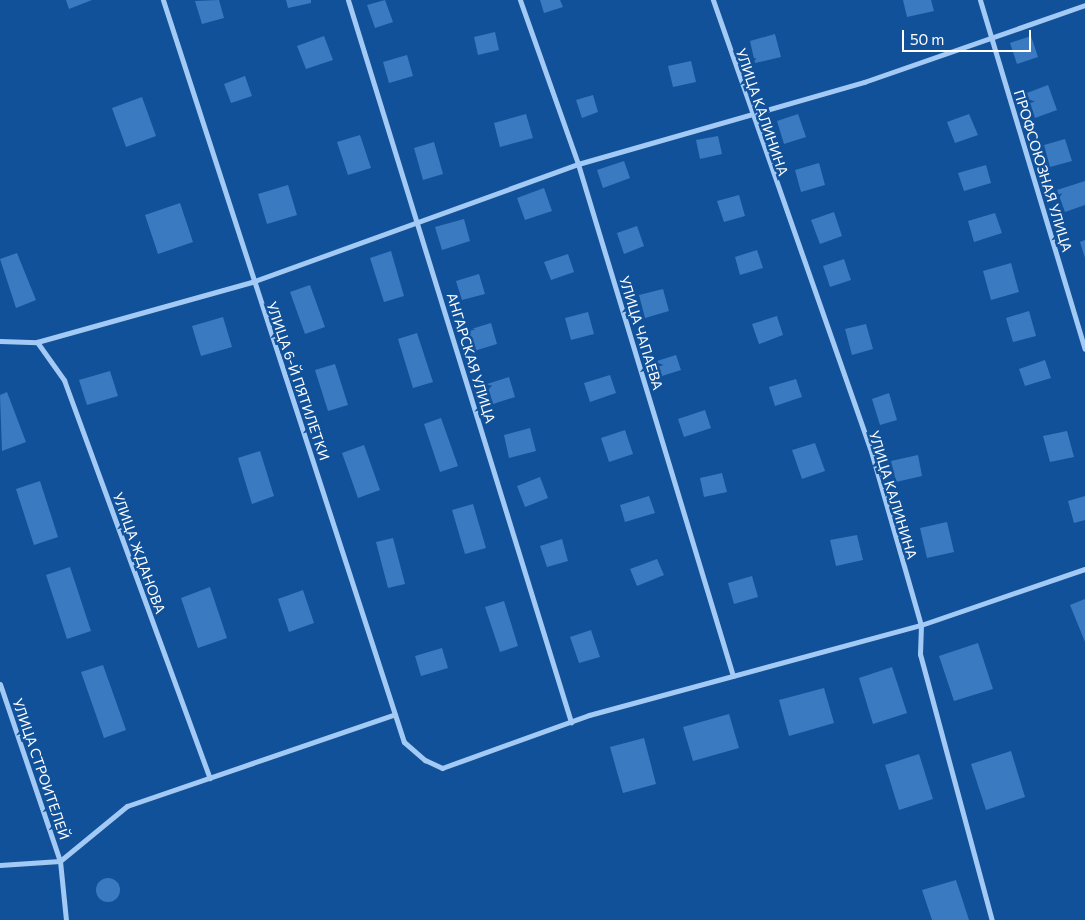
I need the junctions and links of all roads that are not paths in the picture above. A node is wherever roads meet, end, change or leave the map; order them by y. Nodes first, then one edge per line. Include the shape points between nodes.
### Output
1 (163, 0) edge
2 (348, 0) edge
3 (520, 0) edge
4 (713, 0) edge
5 (980, 0) edge
6 (1085, 5) edge
7 (992, 39) junction
8 (750, 114) junction
9 (578, 164) junction
10 (417, 222) junction
11 (252, 282) junction
12 (0, 340) edge
13 (37, 342) junction
14 (1085, 349) edge
15 (1085, 570) edge
16 (921, 624) junction
17 (733, 676) junction
18 (0, 684) edge
19 (395, 714) junction
20 (571, 722) junction
21 (210, 778) junction
22 (60, 861) junction
23 (0, 865) edge
24 (66, 920) edge
25 (992, 920) edge

1 - 11 street, УЛИЦА 6-Й ПЯТИЛЕТКИ via 237,219
2 - 10 street, АНГАРСКАЯ УЛИЦА
3 - 9 street, УЛИЦА ЧАПАЕВА
4 - 8 street, УЛИЦА КАЛИНИНА
5 - 7 street, ПРОФСОЮЗНАЯ УЛИЦА
6 - 7 street
7 - 8 street
7 - 14 street, ПРОФСОЮЗНАЯ УЛИЦА
8 - 9 street
8 - 16 street, УЛИЦА КАЛИНИНА via 870,451
9 - 10 street
9 - 17 street, УЛИЦА ЧАПАЕВА
10 - 11 street
10 - 20 street, АНГАРСКАЯ УЛИЦА
11 - 13 street
11 - 19 street, УЛИЦА 6-Й ПЯТИЛЕТКИ
12 - 13 street
13 - 21 street, УЛИЦА ЖДАНОВА via 64,380
15 - 16 street
16 - 17 street
16 - 25 street, УЛИЦА КАЛИНИНА via 920,654
17 - 20 street
18 - 22 street, УЛИЦА СТРОИТЕЛЕЙ
19 - 20 street, УЛИЦА 6-Й ПЯТИЛЕТКИ via 404,742 425,760 442,768
19 - 21 street
21 - 22 street via 126,806
22 - 23 street
22 - 24 street, УЛИЦА СТРОИТЕЛЕЙ

